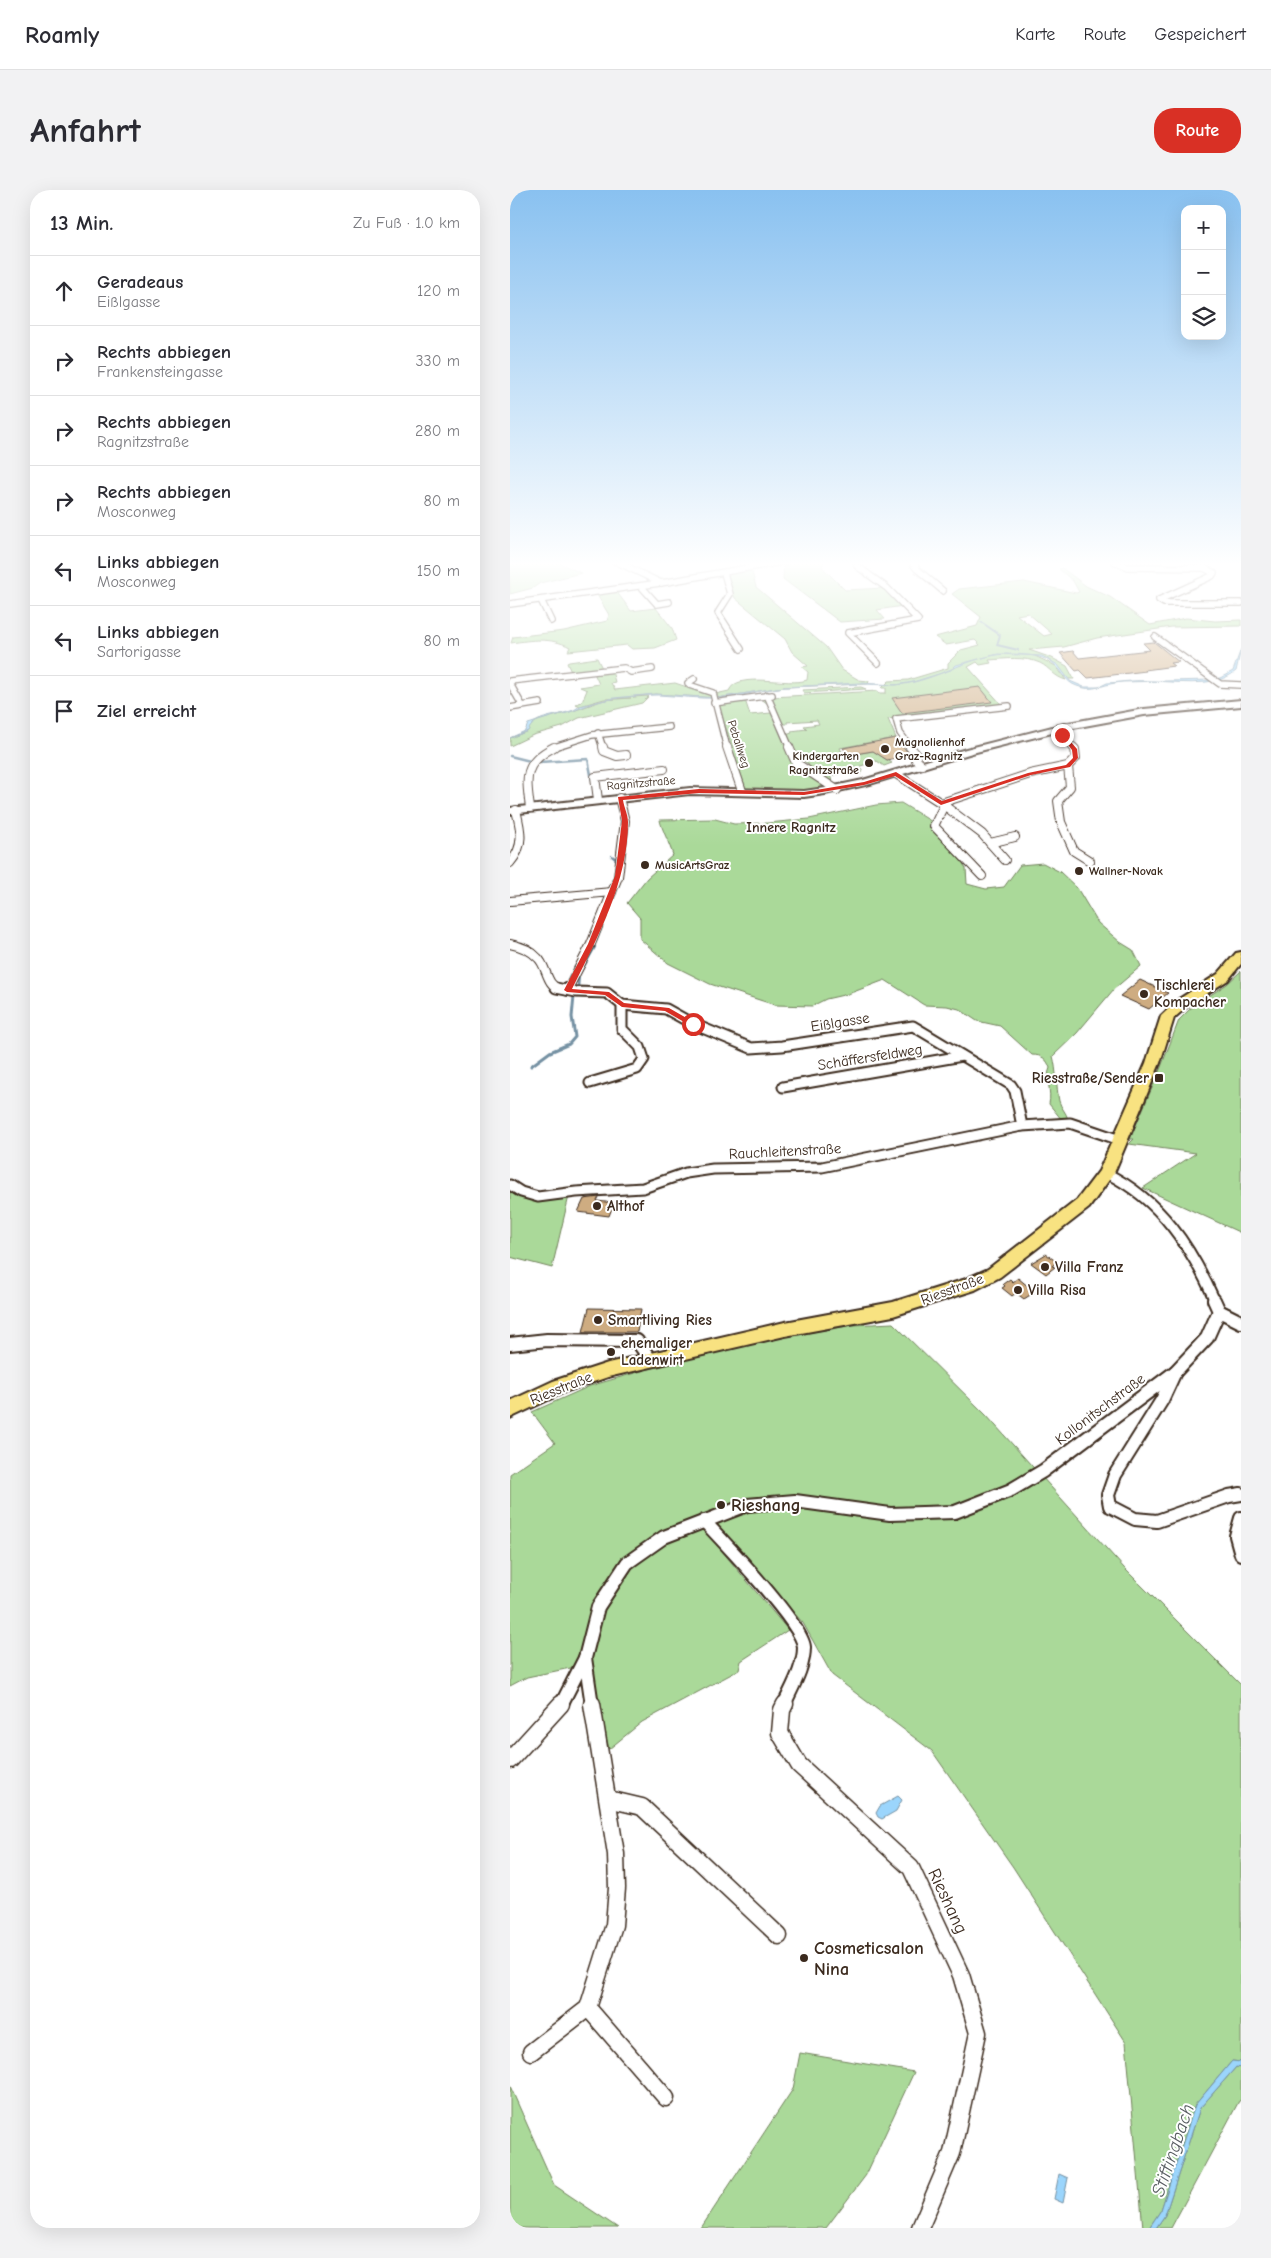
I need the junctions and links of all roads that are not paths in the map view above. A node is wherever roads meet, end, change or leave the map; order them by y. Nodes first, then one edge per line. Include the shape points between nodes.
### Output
1 (871, 656) edge
2 (1182, 656) edge
3 (878, 663) dead end
4 (652, 669) dead end
5 (694, 679) dead end
6 (510, 682) edge
7 (1241, 685) edge
8 (715, 699) junction
9 (540, 702) dead end
10 (1241, 703) edge
11 (522, 706) junction
12 (1009, 706) dead end
13 (510, 708) edge
14 (669, 727) dead end
15 (1055, 729) junction
16 (598, 733) junction
17 (626, 755) dead end
18 (922, 765) junction
19 (1068, 766) junction
20 (664, 769) dead end
21 (896, 774) junction
22 (837, 790) junction
23 (742, 791) junction
24 (620, 798) junction
25 (598, 800) junction
26 (942, 804) junction
27 (530, 808) junction
28 (513, 810) edge
29 (1015, 837) dead end
30 (990, 843) junction
31 (1005, 860) dead end
32 (1090, 861) dead end
33 (510, 863) edge
34 (982, 876) dead end
35 (612, 892) junction
36 (510, 901) edge
37 (510, 944) edge
38 (1241, 956) edge
39 (567, 990) junction
40 (622, 1005) junction
41 (962, 1056) junction
42 (590, 1083) dead end
43 (783, 1087) dead end
44 (1022, 1126) junction
45 (1120, 1140) junction
46 (1106, 1173) junction
47 (510, 1185) edge
48 (1218, 1311) junction
49 (1241, 1322) edge
50 (510, 1344) edge
51 (650, 1359) junction
52 (1175, 1372) junction
53 (510, 1410) edge
54 (1241, 1494) edge
55 (1241, 1518) edge
56 (704, 1521) junction
57 (1241, 1554) edge
58 (585, 1658) junction
59 (510, 1760) edge
60 (608, 1799) junction
61 (779, 1936) dead end
62 (588, 2008) junction
63 (531, 2052) dead end
64 (666, 2098) dead end
65 (920, 2228) edge

1 - 3 street
2 - 7 street via 1218,682
4 - 6 street via 631,672 624,668
5 - 8 street via 688,683 713,693
6 - 11 street
8 - 22 street via 770,695 796,763
8 - 23 street, Peballweg
9 - 11 street
10 - 15 main road, Ragnitzstraße via 1153,711
11 - 13 street
12 - 18 street via 896,719 900,733
14 - 16 street
15 - 18 main road, Ragnitzstraße
15 - 19 street via 1075,749 1076,758
16 - 17 street via 604,751 616,756
16 - 27 street via 560,744 534,760 526,775
18 - 21 main road, Ragnitzstraße
19 - 26 street via 1030,774
19 - 32 street via 1070,787 1058,801 1061,822 1074,851
20 - 25 street, Ragnitzstraße via 595,777
21 - 22 main road, Ragnitzstraße
21 - 26 street
22 - 23 main road, Ragnitzstraße via 804,794
23 - 24 main road, Ragnitzstraße via 690,791
24 - 25 main road, Ragnitzstraße
24 - 35 street via 625,828 618,876
25 - 27 main road, Ragnitzstraße
26 - 30 street
26 - 34 street via 934,826
27 - 28 main road, Ragnitzstraße
28 - 33 street via 523,838 516,857
29 - 30 street
30 - 31 street
35 - 36 street
35 - 39 street via 591,944
37 - 39 street via 522,947 539,958 552,984
38 - 45 main road, Riesstraße via 1223,977 1168,1016 1153,1062
39 - 40 street, Eißlgasse via 607,993
40 - 41 street, Eißlgasse via 666,1009 751,1048 908,1026 919,1029
40 - 42 street via 622,1029 640,1047 644,1059 637,1069
41 - 43 street, Schäffersfeldweg
41 - 44 street, Eißlgasse via 1011,1085
44 - 45 street, Rauchleitenstraße via 1070,1123
44 - 47 street, Rauchleitenstraße via 852,1162 788,1169 713,1169 686,1173 643,1188 538,1197
45 - 46 main road, Riesstraße
46 - 48 street via 1119,1179 1171,1221 1199,1266
46 - 51 main road, Riesstraße via 1083,1204 994,1273 969,1285 893,1308
48 - 49 street
48 - 52 street, Kollonitschstraße via 1207,1338
50 - 51 street via 547,1340 637,1341
51 - 53 main road, Riesstraße via 560,1386
52 - 54 street, Kollonitschstraße via 1162,1400 1115,1475 1108,1495 1110,1506 1134,1519 1156,1520
52 - 56 street, Kollonitschstraße via 1043,1471 1011,1490 955,1512 890,1514 795,1501 747,1505
55 - 57 street via 1236,1538
56 - 58 street via 664,1537 627,1563 598,1607
56 - 65 street, Rieshang via 799,1631 804,1645 803,1662 782,1710 780,1733 799,1765 911,1868 963,1984 978,2033 952,2153
58 - 59 street via 556,1712
58 - 60 street
60 - 61 street via 642,1806
60 - 62 street via 616,1854 614,1925
62 - 63 street
62 - 64 street

